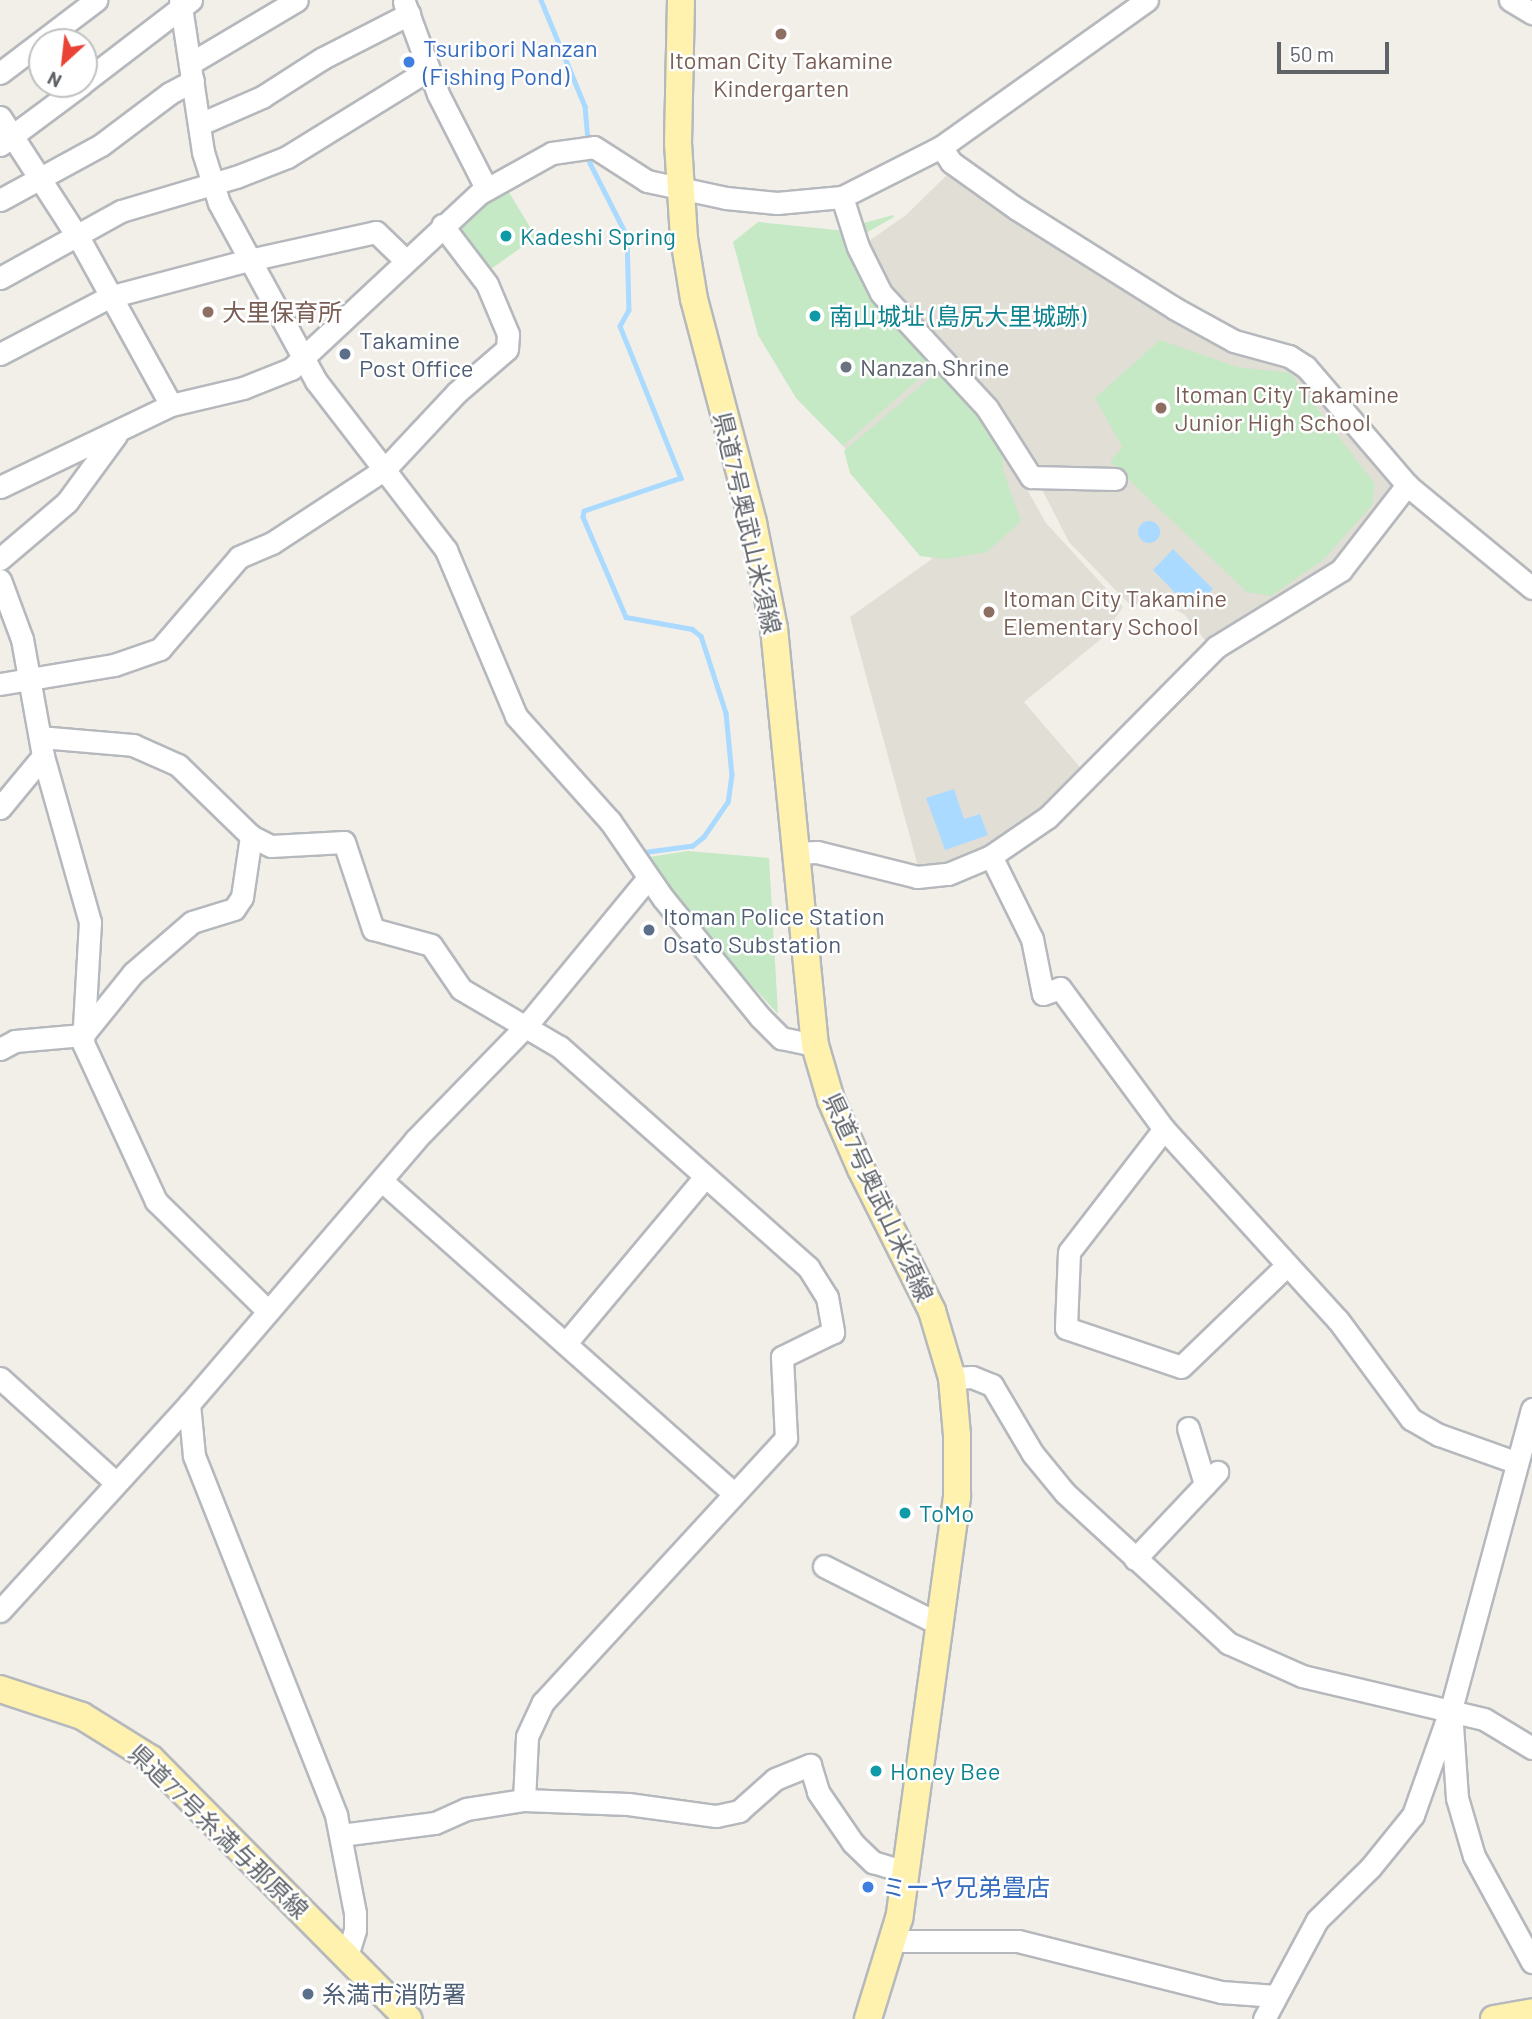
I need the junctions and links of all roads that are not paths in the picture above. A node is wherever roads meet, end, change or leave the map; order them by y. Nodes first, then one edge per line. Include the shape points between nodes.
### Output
1 (96, 0) edge
2 (297, 0) edge
3 (681, 0) edge
4 (1147, 0) edge
5 (1510, 0) edge
6 (185, 2) edge
7 (406, 7) edge
8 (1532, 13) edge
9 (428, 70) junction
10 (98, 71) edge
11 (192, 72) junction
12 (0, 73) edge
13 (63, 98) edge
14 (0, 117) edge
15 (200, 124) junction
16 (6, 141) edge
17 (941, 147) junction
18 (38, 176) junction
19 (212, 184) junction
20 (486, 188) junction
21 (679, 189) junction
22 (842, 197) junction
23 (0, 200) edge
24 (442, 225) junction
25 (78, 238) junction
26 (249, 260) junction
27 (405, 260) junction
28 (0, 278) edge
29 (109, 298) junction
30 (0, 354) edge
31 (305, 359) junction
32 (172, 405) junction
33 (119, 430) junction
34 (385, 468) junction
35 (1115, 479) dead end
36 (1407, 485) junction
37 (0, 487) edge
38 (0, 559) edge
39 (0, 580) edge
40 (1532, 588) edge
41 (7, 620) edge
42 (30, 677) junction
43 (0, 684) edge
44 (42, 747) junction
45 (0, 808) edge
46 (251, 836) junction
47 (796, 853) junction
48 (991, 856) junction
49 (648, 878) junction
50 (526, 1026) junction
51 (83, 1035) junction
52 (815, 1045) junction
53 (0, 1049) edge
54 (1164, 1129) junction
55 (704, 1178) junction
56 (382, 1181) junction
57 (1287, 1265) junction
58 (268, 1311) junction
59 (566, 1343) junction
60 (0, 1378) edge
61 (952, 1378) junction
62 (189, 1404) junction
63 (1532, 1409) edge
64 (1188, 1428) dead end
65 (1515, 1462) junction
66 (115, 1482) junction
67 (733, 1493) junction
68 (1135, 1559) junction
69 (824, 1566) dead end
70 (0, 1611) edge
71 (940, 1623) junction
72 (0, 1689) edge
73 (1451, 1710) junction
74 (1532, 1748) edge
75 (524, 1800) junction
76 (341, 1835) junction
77 (906, 1872) junction
78 (894, 1941) junction
79 (347, 1956) junction
80 (1532, 1962) edge
81 (1276, 1996) junction
82 (1532, 2012) edge
83 (408, 2019) edge
84 (867, 2019) edge
85 (1264, 2019) edge
86 (1494, 2019) edge

1 - 12 street
2 - 11 street
3 - 21 main road, 県道7号奥武山米須線
4 - 17 street
5 - 8 street
6 - 10 street
6 - 11 street
7 - 9 street
7 - 15 street via 262,97
9 - 19 street via 317,141
9 - 20 street
11 - 15 street
11 - 18 street via 102,145
13 - 16 street
14 - 16 street
15 - 19 street
16 - 18 street
17 - 22 street
17 - 36 street via 951,162 1006,201 1143,288 1234,341 1289,356 1306,366
18 - 23 street
18 - 25 street
19 - 25 street via 121,211
19 - 26 street
20 - 21 street via 571,148 594,147 648,181
20 - 24 street
21 - 22 street via 777,203
21 - 47 main road, 県道7号奥武山米須線 via 694,299 753,523 774,628
22 - 35 street via 858,247 881,293 987,408 1031,477
24 - 27 street
24 - 34 street via 487,284 502,316 508,344
25 - 28 street
25 - 29 street
26 - 27 street via 376,232
26 - 29 street
26 - 31 street
27 - 31 street
29 - 30 street
29 - 32 street
31 - 32 street via 266,381
31 - 34 street via 316,381
32 - 33 street
33 - 37 street
33 - 38 street via 67,502
34 - 42 street via 272,543 239,557 160,649 114,665
34 - 49 street via 446,550 516,716 610,821
36 - 40 street
36 - 48 street via 1341,570 1216,647 1048,817
39 - 41 street
41 - 42 street
42 - 43 street
42 - 44 street
44 - 45 street
44 - 46 street via 133,745 178,765
44 - 51 street via 90,922
46 - 50 street via 271,846 344,842 373,929 431,945 461,989
46 - 51 street via 242,897 234,909 192,922 133,973
47 - 48 street via 817,852 917,877 948,874
47 - 52 main road, 県道7号奥武山米須線
48 - 54 street via 1032,939 1043,993 1060,988
49 - 50 street
49 - 52 street via 780,1038
50 - 55 street via 560,1047
50 - 56 street
51 - 53 street via 15,1041
51 - 58 street via 156,1201
52 - 61 main road, 県道7号奥武山米須線 via 831,1100 861,1169 920,1282
54 - 57 street
54 - 57 street via 1069,1252 1066,1328 1181,1367
55 - 59 street
55 - 67 street via 816,1275 833,1323 833,1332 826,1339 798,1346 782,1357 786,1438
56 - 58 street
56 - 59 street
57 - 65 street via 1338,1320 1411,1419 1477,1451
58 - 62 street
59 - 67 street
60 - 66 street
61 - 68 street via 972,1377 992,1385 1033,1454 1065,1493
61 - 71 main road, 県道7号奥武山米須線 via 957,1497
62 - 66 street
62 - 76 street via 194,1456 303,1724
63 - 65 street
64 - 68 street via 1211,1478
65 - 73 street
66 - 70 street
67 - 75 street via 543,1702 527,1737
68 - 73 street via 1211,1631 1257,1659 1302,1676
69 - 71 street
71 - 77 main road, 県道7号奥武山米須線
72 - 79 main road, 県道77号糸満与那原線 via 82,1716 151,1759
73 - 74 street via 1484,1719
73 - 80 street via 1457,1798 1474,1856
73 - 81 street via 1413,1815 1370,1868 1317,1920
75 - 76 street via 466,1809 435,1823 407,1823
75 - 77 street via 628,1804 716,1816 739,1811 775,1779 810,1765 818,1792 853,1843 873,1862
76 - 79 street via 355,1913
77 - 78 main road, 県道7号奥武山米須線
78 - 81 street via 1018,1941 1221,1992
78 - 84 main road, 県道7号奥武山米須線
79 - 83 main road, 県道77号糸満与那原線
81 - 85 street
82 - 86 main road

